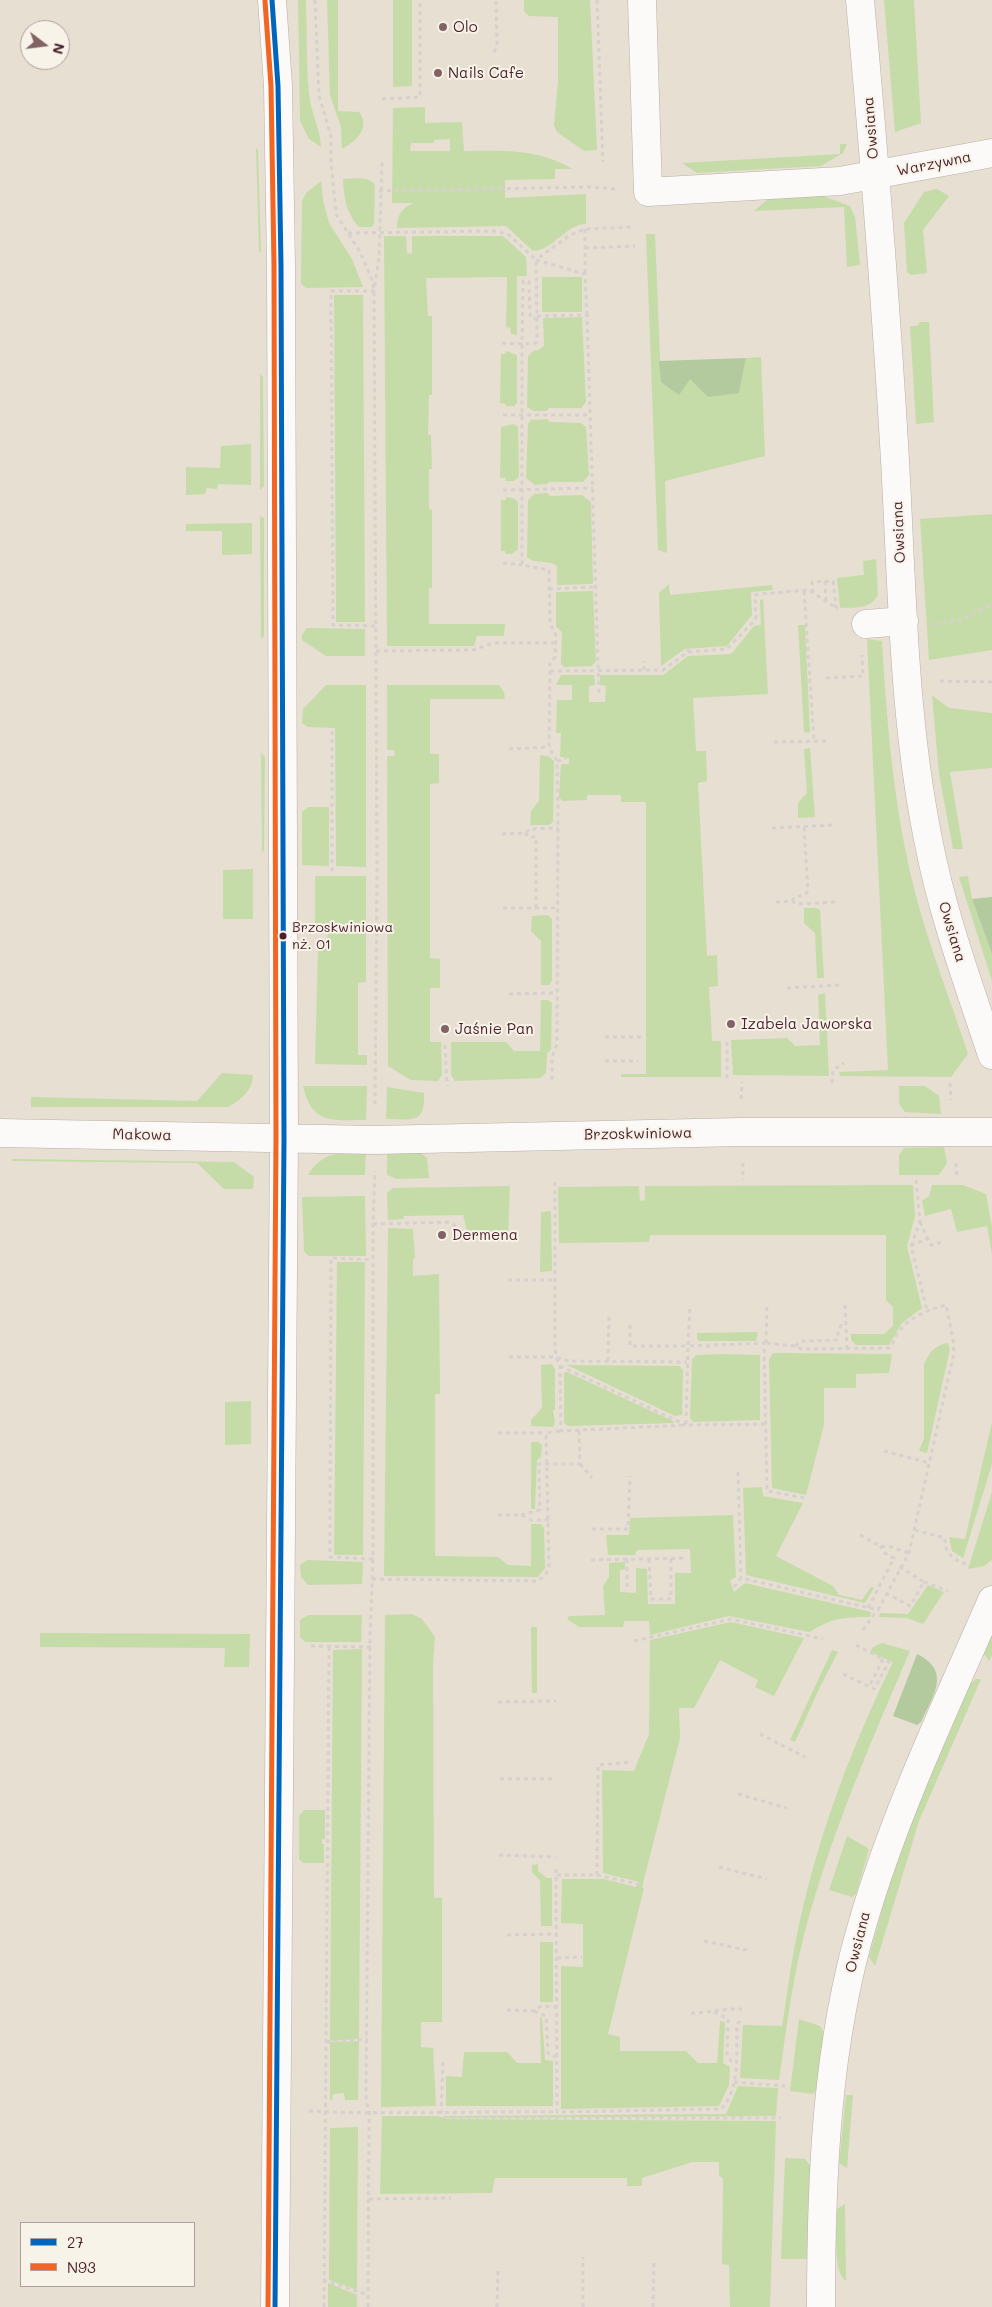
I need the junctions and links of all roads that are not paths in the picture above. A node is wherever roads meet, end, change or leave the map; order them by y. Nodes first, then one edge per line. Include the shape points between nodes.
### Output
1 (272, 0) edge
2 (642, 0) edge
3 (860, 0) edge
4 (992, 153) edge
5 (876, 176) junction
6 (904, 621) junction
7 (864, 637) road end
8 (992, 1055) edge
9 (992, 1132) edge
10 (0, 1133) edge
11 (284, 1138) junction
12 (992, 1600) edge
13 (275, 2307) edge
14 (821, 2307) edge

1 - 11 street via 278,86 282,275
2 - 5 street, Warzywna via 648,192
3 - 5 street, Owsiana
4 - 5 street, Warzywna
5 - 6 street, Owsiana
6 - 7 street
6 - 8 street, Owsiana via 916,770 932,856 952,933
9 - 11 street, Brzoskwiniowa via 741,1132 375,1140
10 - 11 street, Makowa
11 - 13 street
12 - 14 street, Owsiana via 909,1788 884,1854 846,1989 835,2053 826,2147

